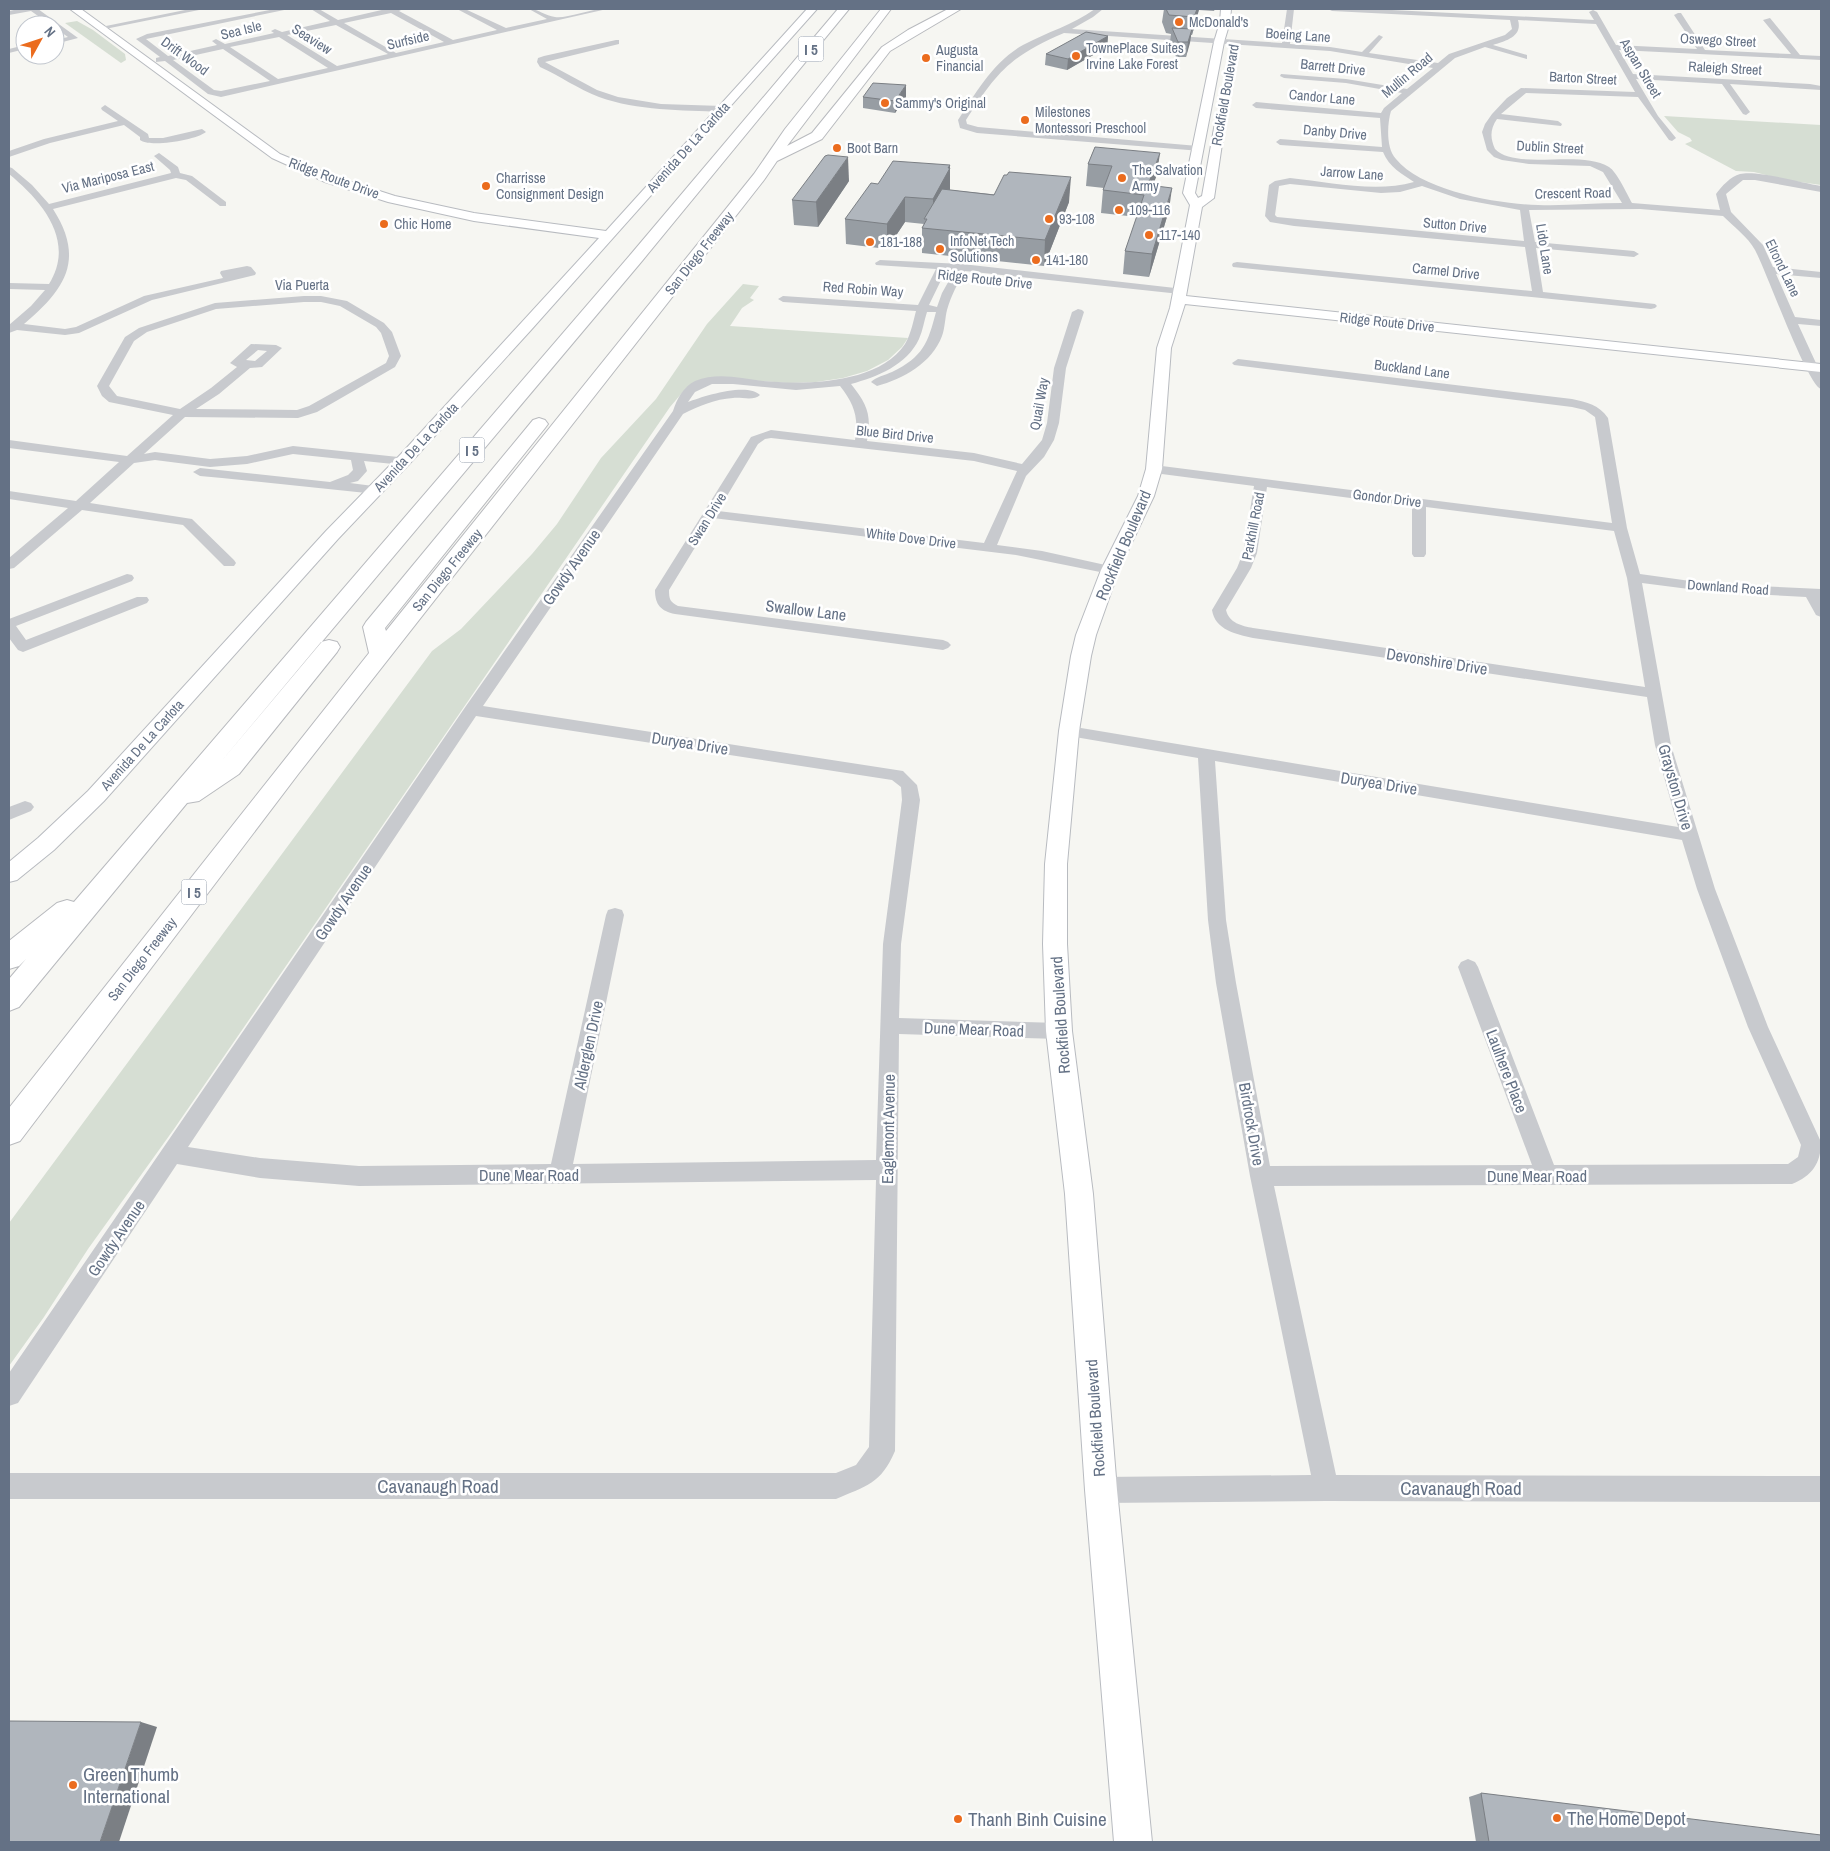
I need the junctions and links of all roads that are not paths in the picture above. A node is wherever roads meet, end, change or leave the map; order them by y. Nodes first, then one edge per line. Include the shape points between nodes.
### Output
1 (29, 9) edge
2 (75, 9) edge
3 (184, 9) edge
4 (200, 9) edge
5 (285, 9) edge
6 (314, 9) edge
7 (393, 9) edge
8 (460, 9) edge
9 (532, 9) edge
10 (603, 9) edge
11 (812, 9) edge
12 (844, 9) edge
13 (859, 9) edge
14 (872, 9) edge
15 (886, 9) edge
16 (897, 9) edge
17 (956, 9) edge
18 (1099, 9) edge
19 (1226, 9) edge
20 (1291, 9) edge
21 (1332, 9) edge
22 (1538, 9) edge
23 (1591, 9) edge
24 (1366, 10) edge
25 (1454, 12) edge
26 (9, 13) edge
27 (1678, 15) dead end
28 (250, 16) junction
29 (1513, 18) junction
30 (1542, 19) junction
31 (555, 20) junction
32 (1767, 20) dead end
33 (336, 22) junction
34 (1598, 22) junction
35 (99, 27) junction
36 (194, 27) junction
37 (872, 27) junction
38 (1065, 30) junction
39 (65, 31) edge
40 (505, 31) junction
41 (1236, 31) dead end
42 (202, 32) dead end
43 (279, 34) junction
44 (209, 37) dead end
45 (1379, 37) dead end
46 (65, 40) edge
47 (616, 42) dead end
48 (1220, 42) junction
49 (452, 43) junction
50 (1234, 43) junction
51 (1486, 45) junction
52 (1286, 46) junction
53 (224, 47) junction
54 (1613, 47) junction
55 (1703, 52) junction
56 (1365, 53) junction
57 (395, 55) junction
58 (1231, 56) dead end
59 (1524, 57) dead end
60 (1798, 57) junction
61 (1821, 58) edge
62 (166, 59) junction
63 (147, 63) junction
64 (1439, 66) junction
65 (336, 68) junction
66 (1284, 76) dead end
67 (1630, 76) junction
68 (277, 82) junction
69 (1724, 82) junction
70 (1819, 88) edge
71 (1408, 92) junction
72 (217, 94) joint
73 (1641, 95) junction
74 (1224, 101) dead end
75 (1256, 105) dead end
76 (105, 108) dead end
77 (722, 110) junction
78 (1746, 112) dead end
79 (1385, 116) junction
80 (1496, 116) junction
81 (126, 122) junction
82 (1558, 124) dead end
83 (202, 132) dead end
84 (1672, 138) dead end
85 (1280, 142) dead end
86 (1198, 149) junction
87 (1386, 150) junction
88 (9, 154) edge
89 (1214, 155) junction
90 (159, 156) dead end
91 (774, 158) junction
92 (749, 162) dead end
93 (9, 170) edge
94 (176, 175) junction
95 (1424, 182) junction
96 (1821, 189) edge
97 (223, 204) dead end
98 (1196, 205) junction
99 (1630, 206) junction
100 (1524, 207) junction
101 (46, 208) junction
102 (1726, 214) junction
103 (1274, 220) joint
104 (609, 235) junction
105 (1530, 245) junction
106 (1634, 254) dead end
107 (880, 263) dead end
108 (1237, 266) dead end
109 (941, 270) junction
110 (1769, 270) junction
111 (959, 271) junction
112 (1821, 275) edge
113 (229, 279) dead end
114 (9, 286) edge
115 (53, 287) junction
116 (1179, 295) junction
117 (1538, 296) junction
118 (783, 299) dead end
119 (1651, 306) dead end
120 (922, 308) junction
121 (942, 309) junction
122 (1078, 312) dead end
123 (1791, 320) junction
124 (1821, 324) edge
125 (12, 328) edge
126 (1238, 363) dead end
127 (1816, 363) edge
128 (247, 364) dead end
129 (846, 385) junction
130 (1821, 385) edge
131 (1583, 405) joint
132 (548, 412) dead end
133 (182, 414) junction
134 (762, 436) joint
135 (9, 444) edge
136 (860, 445) junction
137 (351, 456) junction
138 (130, 460) junction
139 (278, 460) junction
140 (403, 461) junction
141 (1025, 469) junction
142 (1154, 469) junction
143 (298, 482) junction
144 (1261, 483) junction
145 (332, 485) junction
146 (376, 490) junction
147 (9, 495) edge
148 (1419, 502) junction
149 (80, 505) junction
150 (710, 514) junction
151 (1620, 528) junction
152 (989, 548) junction
153 (411, 549) dead end
154 (1419, 554) dead end
155 (229, 563) dead end
156 (9, 565) edge
157 (1110, 570) junction
158 (127, 578) dead end
159 (1634, 578) junction
160 (1816, 592) edge
161 (142, 600) dead end
162 (666, 606) joint
163 (1821, 612) edge
164 (1223, 620) joint
165 (9, 625) edge
166 (342, 631) dead end
167 (943, 645) dead end
168 (380, 653) junction
169 (1654, 693) junction
170 (472, 710) junction
171 (1069, 731) junction
172 (1206, 755) junction
173 (906, 781) joint
174 (25, 807) dead end
175 (165, 811) junction
176 (9, 814) edge
177 (1689, 834) junction
178 (9, 874) edge
179 (108, 878) junction
180 (615, 916) dead end
181 (9, 958) edge
182 (1468, 967) dead end
183 (9, 999) edge
184 (889, 1026) junction
185 (1059, 1031) junction
186 (9, 1132) edge
187 (173, 1154) junction
188 (1808, 1162) joint
189 (887, 1170) junction
190 (560, 1175) junction
191 (1261, 1176) junction
192 (1547, 1176) junction
193 (9, 1394) edge
194 (866, 1474) joint
195 (9, 1486) edge
196 (1326, 1488) junction
197 (1821, 1489) edge
198 (1101, 1490) junction
199 (1133, 1842) edge

1 - 26 street
2 - 35 main road, Ridge Route Drive
3 - 35 street
4 - 35 street
5 - 28 street
6 - 33 street
7 - 33 street, Sea Isle
7 - 49 street
8 - 40 street
9 - 31 street
10 - 31 street, Surfside
11 - 77 main road, Avenida De La Carlota
12 - 175 highway, I 5
13 - 153 highway
14 - 92 highway
15 - 37 highway, San Diego Freeway / I 5
16 - 37 highway
17 - 91 highway via 886,49 817,136
18 - 38 street
19 - 48 main road, Rockfield Boulevard
20 - 52 street
21 - 24 street
22 - 30 street
23 - 34 street, Aspan Street
24 - 25 street
25 - 29 street
27 - 55 street
28 - 36 street
28 - 43 street, Seaview
29 - 30 street
29 - 51 street, Mullin Road via 1516,27 1513,34
30 - 34 street
31 - 40 street, Surfside
32 - 60 street
33 - 43 street, Sea Isle
33 - 57 street
34 - 54 street, Aspan Street
35 - 63 main road, Ridge Route Drive
36 - 42 street
36 - 62 street, Drift Wood via 141,38
37 - 91 highway, San Diego Freeway / I 5 via 790,132
38 - 48 street, Boeing Lane
38 - 86 street via 1026,48 998,68 961,124 977,130
39 - 46 street via 74,38
40 - 49 street, Surfside
41 - 50 main road, Rockfield Boulevard
43 - 53 street, Sea Isle
43 - 65 street, Seaview
44 - 53 street
45 - 56 street
47 - 77 street via 541,62 617,99
48 - 50 street, Boeing Lane
48 - 86 main road, Rockfield Boulevard
49 - 57 street, Surfside
50 - 52 street, Boeing Lane
50 - 58 main road, Rockfield Boulevard
51 - 59 street
51 - 64 street, Mullin Road via 1452,56
52 - 56 street, Boeing Lane
53 - 62 street, Sea Isle
53 - 68 street
54 - 55 street, Oswego Street
54 - 67 street, Aspan Street
55 - 60 street, Oswego Street
56 - 64 street, Boeing Lane
57 - 65 street, Surfside
60 - 61 street, Oswego Street
62 - 63 street, Sea Isle
62 - 72 street, Drift Wood
63 - 104 main road, Ridge Route Drive via 276,156 329,179 392,199 474,218
64 - 71 street, Mullin Road
65 - 68 street, Surfside
66 - 71 street, Barrett Drive
67 - 69 street, Raleigh Street
67 - 73 street, Aspan Street
68 - 72 street, Surfside
69 - 70 street, Raleigh Street
69 - 78 street
71 - 79 street, Mullin Road via 1392,104
73 - 80 street, Barton Street via 1524,90
73 - 84 street, Aspan Street
74 - 89 main road, Rockfield Boulevard
75 - 79 street, Candor Lane
76 - 81 street
77 - 104 main road, Avenida De La Carlota
79 - 87 street, Mullin Road
80 - 82 street
80 - 99 street, Dublin Street via 1489,124 1487,138 1493,152 1500,156 1599,165 1607,170
81 - 83 street via 149,141
81 - 88 street via 47,141
85 - 87 street, Danby Drive
86 - 89 main road
86 - 98 main road, Rockfield Boulevard via 1190,193
87 - 95 street via 1392,162
89 - 98 main road, Rockfield Boulevard via 1208,198
90 - 94 street, Via Mariposa East via 175,169
91 - 168 highway, San Diego Freeway / I 5
93 - 101 street via 22,179
94 - 97 street, Via Mariposa East via 189,178
94 - 101 street, Via Mariposa East
95 - 100 street, Crescent Road via 1468,197
95 - 103 street, Jarrow Lane via 1388,190 1278,182 1274,185 1270,213
96 - 102 street via 1741,177 1721,194
98 - 116 main road, Rockfield Boulevard
99 - 100 street, Crescent Road
99 - 102 street, Crescent Road
100 - 105 street, Lido Lane
101 - 115 street via 63,238 65,258
102 - 110 street, Elrond Lane via 1759,247
103 - 105 street, Sutton Drive
104 - 140 main road, Avenida De La Carlota
105 - 106 street, Sutton Drive
105 - 117 street, Lido Lane
107 - 109 street, Ridge Route Drive via 896,264 906,269
108 - 117 street, Carmel Drive
109 - 111 street, Ridge Route Drive
109 - 120 street, Gowdy Avenue
110 - 112 street
110 - 123 street, Elrond Lane
111 - 116 street, Ridge Route Drive
111 - 121 street, Gowdy Avenue
113 - 125 street via 148,298 79,330
114 - 115 street
115 - 125 street via 40,304
116 - 127 main road, Ridge Route Drive
116 - 142 main road, Rockfield Boulevard via 1164,348
117 - 119 street, Carmel Drive
118 - 120 street, Red Robin Way
120 - 121 street, Red Robin Way
120 - 129 street, Gowdy Avenue via 914,341 897,358
121 - 129 street, Gowdy Avenue via 936,334 922,358 888,379
122 - 141 street, Quail Way via 1060,368 1048,440
123 - 124 street
123 - 127 street, Elrond Lane
126 - 131 street, Buckland Lane
127 - 130 street, Elrond Lane
128 - 133 street
129 - 136 street via 859,402 864,416
129 - 170 street, Gowdy Avenue via 706,381 684,395 679,411
131 - 151 street, Grayston Drive via 1592,408 1602,418
132 - 168 highway via 374,627
133 - 133 street, Via Puerta via 298,414 313,409 391,365 395,356 380,325 343,303 304,299 216,306 143,330 129,338 103,386 113,399
133 - 138 street
134 - 136 street, Blue Bird Drive via 777,434
134 - 150 street, Swan Drive via 755,439
135 - 138 street
136 - 141 street, Blue Bird Drive via 986,459
137 - 139 street via 324,459 293,455
137 - 140 street
137 - 145 street via 360,471 353,478
138 - 139 street via 155,456 210,463
138 - 143 street via 142,466
138 - 149 street
139 - 143 street
140 - 146 main road, Avenida De La Carlota
141 - 152 street, Quail Way
142 - 144 street, Gondor Drive
142 - 157 main road, Rockfield Boulevard via 1146,496
143 - 145 street
144 - 148 street, Gondor Drive
144 - 164 street, Parkhill Road via 1250,553 1220,610 1219,616
145 - 146 street
146 - 178 main road, Avenida De La Carlota via 96,796
147 - 149 street
148 - 151 street, Gondor Drive
148 - 154 street
149 - 155 street via 187,522
149 - 156 street
150 - 152 street, White Dove Drive
150 - 162 street, Swan Drive via 662,590
151 - 159 street, Grayston Drive
152 - 157 street, White Dove Drive via 1042,555
157 - 171 main road, Rockfield Boulevard via 1085,642
158 - 165 street
159 - 160 street, Downland Road via 1712,588
159 - 169 street, Grayston Drive
160 - 163 street
161 - 165 street via 22,648
162 - 167 street, Swallow Lane via 686,612
164 - 169 street, Devonshire Drive via 1234,628 1253,633
166 - 175 highway via 230,768
168 - 186 highway, San Diego Freeway / I 5
169 - 177 street, Grayston Drive via 1663,745
170 - 173 street, Duryea Drive via 896,775
170 - 187 street, Gowdy Avenue
171 - 172 street, Duryea Drive
171 - 185 main road, Rockfield Boulevard via 1056,864
172 - 177 street, Duryea Drive
172 - 191 street, Birdrock Drive via 1217,920
173 - 184 street, Eaglemont Avenue via 911,789 911,800 892,944
174 - 176 street
175 - 179 highway, I 5
177 - 188 street, Grayston Drive via 1706,889 1758,1027 1812,1144
179 - 181 highway
179 - 183 highway, I 5
180 - 190 street, Alderglen Drive
182 - 192 street, Laulhere Place
184 - 185 street, Dune Mear Road
184 - 189 street, Eaglemont Avenue
185 - 198 main road, Rockfield Boulevard via 1079,1194
187 - 190 street, Dune Mear Road via 260,1168 333,1175
187 - 193 street, Gowdy Avenue
188 - 192 street, Dune Mear Road via 1792,1174 1766,1176
189 - 190 street, Dune Mear Road
189 - 194 street, Eaglemont Avenue via 882,1451
191 - 192 street, Dune Mear Road
191 - 196 street, Birdrock Drive
194 - 195 street, Cavanaugh Road via 836,1486
196 - 197 street, Cavanaugh Road
196 - 198 street, Cavanaugh Road
198 - 199 main road, Rockfield Boulevard

